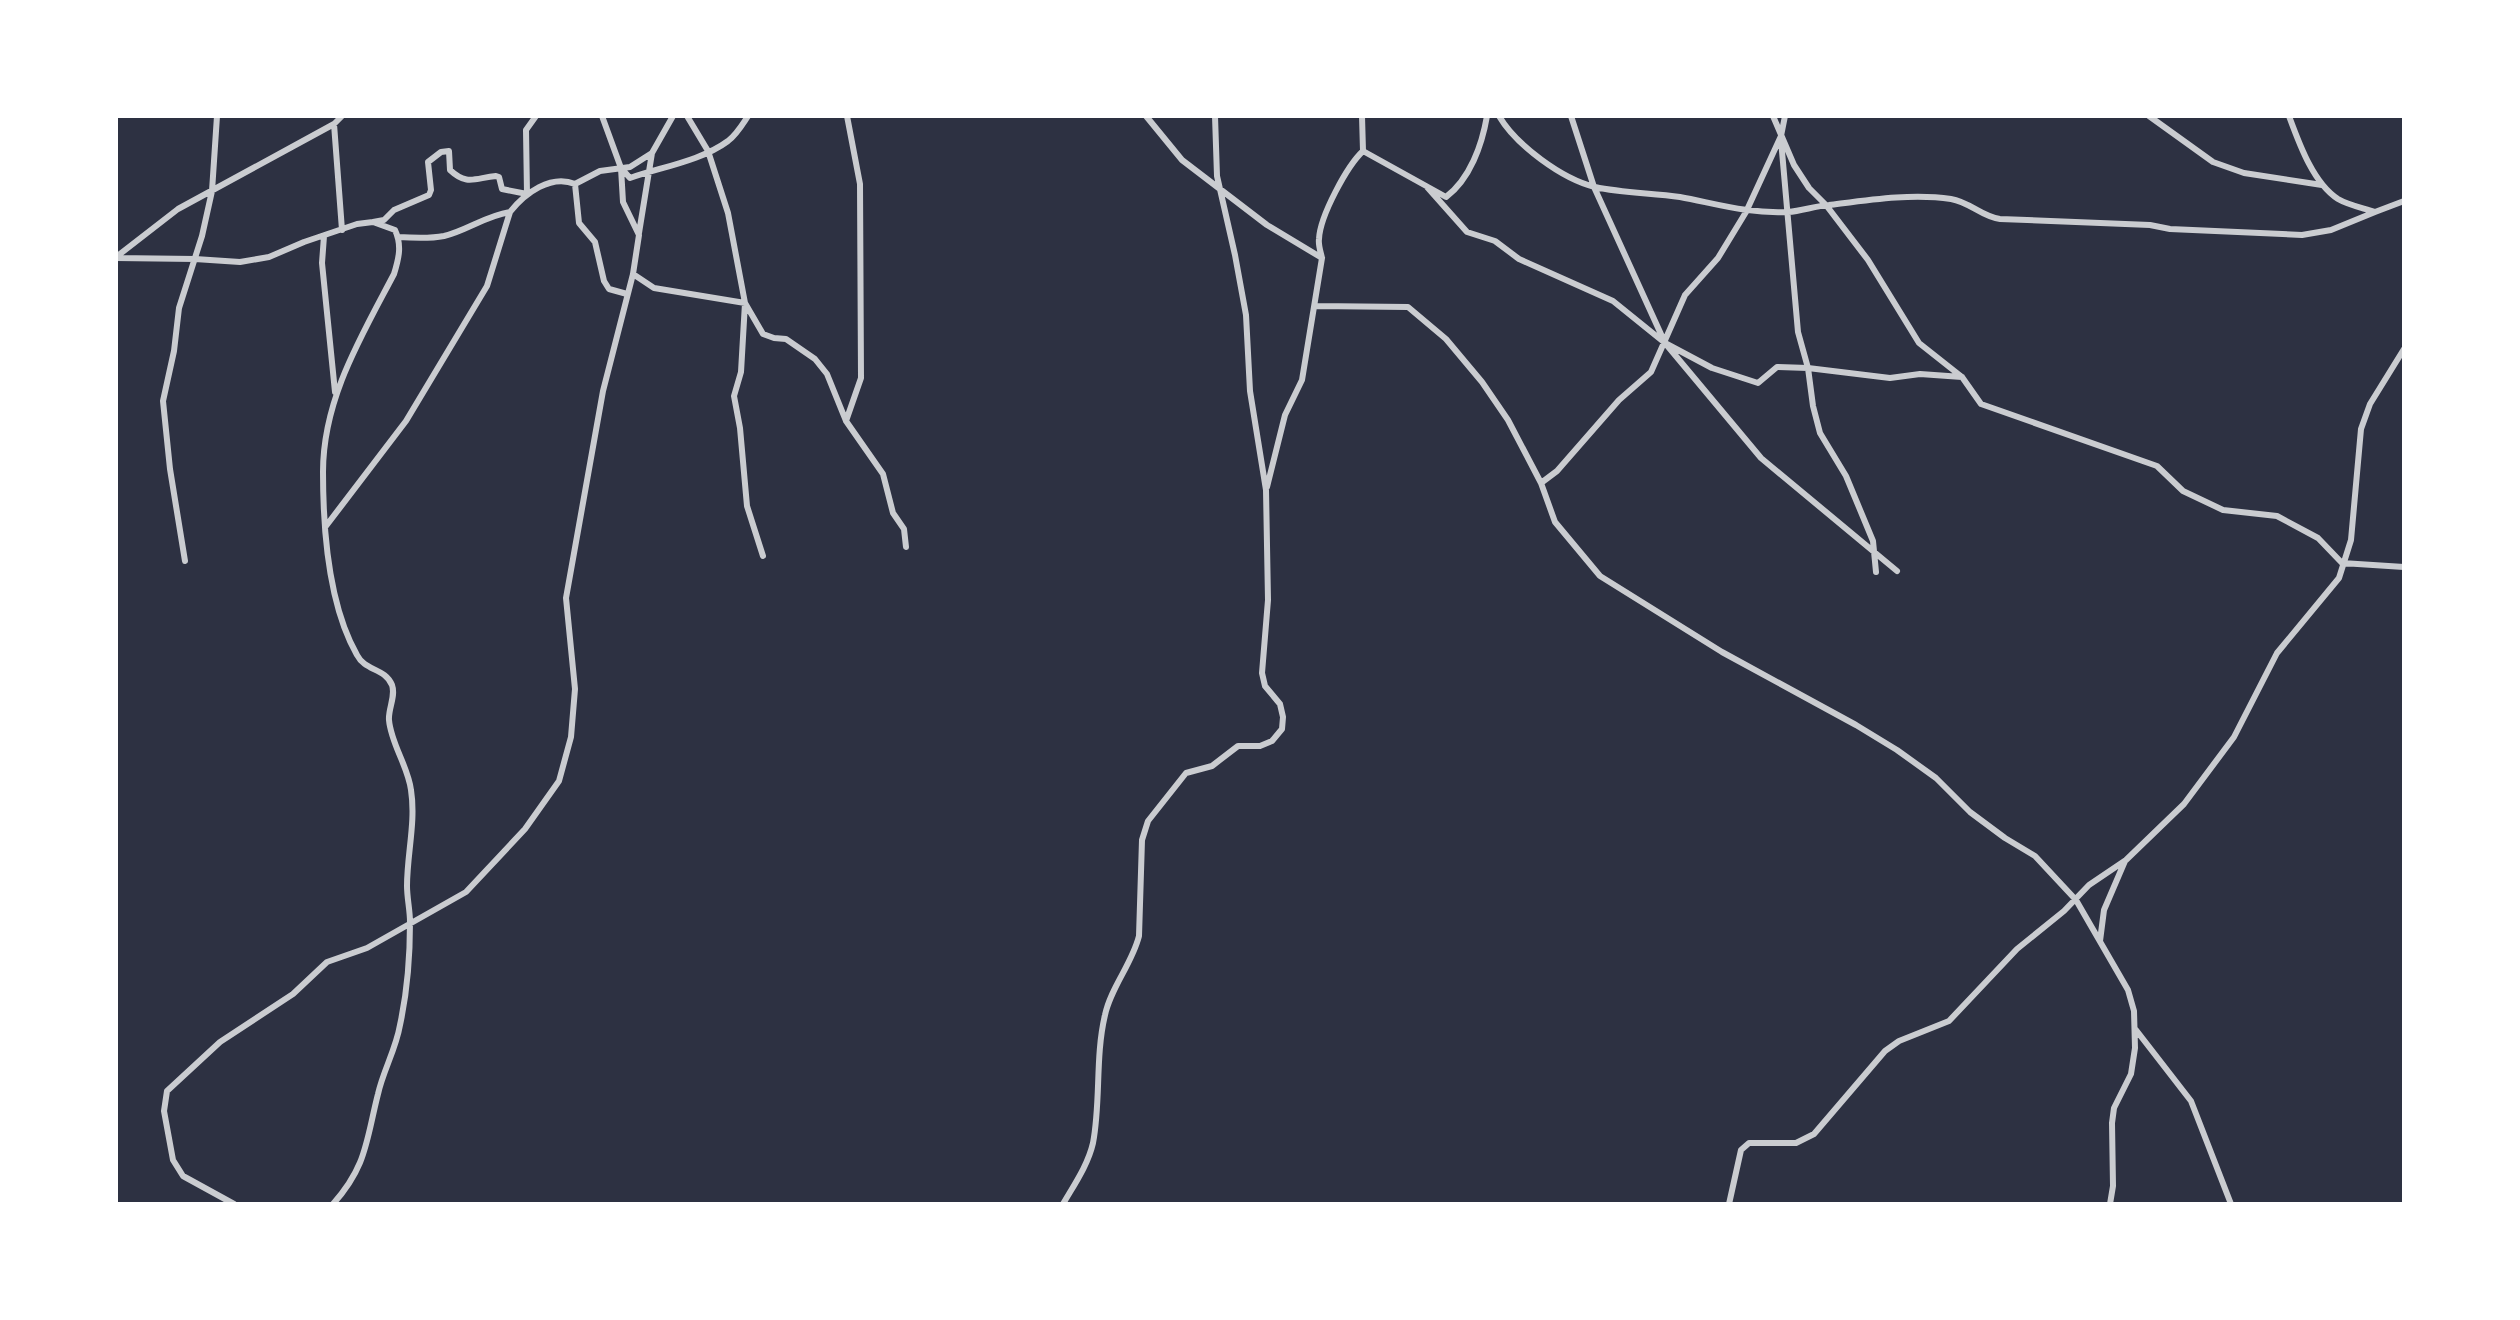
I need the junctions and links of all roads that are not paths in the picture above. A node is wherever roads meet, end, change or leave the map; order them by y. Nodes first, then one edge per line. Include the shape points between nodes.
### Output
1 (217, 116) edge
2 (342, 116) edge
3 (536, 116) edge
4 (602, 116) edge
5 (673, 116) edge
6 (687, 116) edge
7 (748, 116) edge
8 (847, 116) edge
9 (1146, 116) edge
10 (1215, 116) edge
11 (1362, 116) edge
12 (1487, 116) edge
13 (1499, 116) edge
14 (1571, 116) edge
15 (1773, 116) edge
16 (1785, 116) edge
17 (2149, 116) edge
18 (2289, 116) edge
19 (334, 124) junction
20 (1781, 136) junction
21 (708, 151) junction
22 (1363, 151) junction
23 (652, 153) junction
24 (621, 168) junction
25 (648, 171) junction
26 (575, 184) junction
27 (2322, 185) junction
28 (1427, 187) junction
29 (1594, 187) junction
30 (212, 191) junction
31 (1221, 192) junction
32 (527, 194) junction
33 (2404, 201) edge
34 (1826, 205) junction
35 (510, 212) junction
36 (1746, 212) junction
37 (1787, 212) junction
38 (2375, 212) junction
39 (373, 222) junction
40 (342, 230) junction
41 (639, 235) junction
42 (324, 236) junction
43 (398, 237) junction
44 (116, 258) edge
45 (1322, 258) junction
46 (195, 259) junction
47 (633, 274) junction
48 (627, 294) junction
49 (745, 303) junction
50 (1315, 306) junction
51 (1665, 343) junction
52 (2404, 349) edge
53 (1808, 368) junction
54 (1962, 377) junction
55 (336, 395) junction
56 (846, 421) junction
57 (1541, 483) junction
58 (1266, 490) junction
59 (326, 526) junction
60 (906, 547) dead end
61 (1874, 550) junction
62 (763, 556) dead end
63 (185, 561) dead end
64 (2342, 563) junction
65 (2404, 567) edge
66 (1897, 571) dead end
67 (1876, 572) dead end
68 (2126, 860) junction
69 (2076, 900) junction
70 (410, 923) junction
71 (2100, 941) junction
72 (2136, 1030) junction
73 (234, 1204) edge
74 (333, 1204) edge
75 (1063, 1204) edge
76 (1729, 1204) edge
77 (2110, 1204) edge
78 (2231, 1204) edge

1 - 30 street
2 - 19 street
3 - 32 street via 526,130
4 - 24 street
5 - 23 street
6 - 21 street
7 - 21 street via 733,137
8 - 56 street via 860,184 861,378
9 - 31 street via 1182,160
10 - 31 street
11 - 22 street
12 - 28 street via 1484,138 1458,188 1446,197
13 - 29 street via 1513,137 1540,158
14 - 29 street
15 - 20 street
16 - 20 street
17 - 27 street via 2213,162 2244,173
18 - 27 street
19 - 30 street
19 - 40 street
20 - 34 street via 1794,165
20 - 36 street
20 - 37 street
21 - 25 street
21 - 49 street via 728,213
22 - 28 street
22 - 45 street via 1350,163 1323,225 1318,239
23 - 24 street
23 - 25 street
24 - 25 street via 630,178
24 - 26 street via 600,171
24 - 41 street via 623,202
25 - 41 street
26 - 32 street via 564,180
26 - 48 street via 579,223 595,242 604,281 609,289
27 - 38 street via 2340,200
28 - 51 street via 1467,232 1613,301
29 - 36 street
29 - 51 street
30 - 44 street via 178,209
30 - 46 street
31 - 45 street
31 - 58 street via 1246,315 1250,391
32 - 35 street
32 - 39 street via 502,189 496,176 460,179 450,170 449,151 441,152 428,162 429,195
33 - 38 street
34 - 37 street
34 - 38 street via 1952,199 1988,218 2302,235
34 - 54 street via 1868,260 1919,343
35 - 43 street via 447,235
35 - 59 street via 487,286 406,421
36 - 37 street
36 - 51 street via 1718,258 1685,295
37 - 53 street via 1798,332
39 - 40 street
39 - 43 street via 395,230
40 - 42 street
41 - 47 street
42 - 46 street via 269,257 240,262
42 - 55 street via 322,263
43 - 55 street via 394,274
44 - 46 street
45 - 50 street
46 - 63 street via 179,308 163,401
47 - 48 street
47 - 49 street via 654,288
48 - 70 street via 603,391 566,598 575,689 571,737 559,781 525,829 466,892
49 - 56 street via 763,334 786,339 815,359 827,374
49 - 62 street via 741,372 734,396 747,506
50 - 57 street via 1408,307 1446,339 1482,382
50 - 58 street via 1302,380 1285,415
51 - 53 street via 1712,368 1758,383 1777,367
51 - 57 street via 1651,372
51 - 61 street via 1761,458
52 - 64 street via 2361,429 2351,540
53 - 54 street via 1890,378
53 - 61 street via 1820,433 1846,476
54 - 64 street via 1981,404 2157,466 2183,491 2223,510 2277,516 2318,538
55 - 59 street via 328,416 323,470
56 - 60 street via 883,474
57 - 69 street via 1555,522 1600,576 1897,750 1970,812 2035,856
58 - 75 street via 1268,600 1262,673 1280,704 1282,729 1272,741 1238,746 1212,766 1186,773 1148,821 1142,840 1139,936 1106,1010 1092,1145
59 - 70 street via 334,590 357,655 392,685 389,722 411,787
61 - 66 street
61 - 67 street
64 - 65 street
64 - 68 street via 2339,578 2277,653 2234,737 2184,804
68 - 69 street
68 - 71 street via 2104,910
69 - 71 street
69 - 76 street via 2017,949 1949,1021 1885,1051 1814,1134 1796,1143 1744,1146
70 - 73 street via 367,948 327,962 293,994 220,1042 167,1091 164,1111 173,1160 183,1176
70 - 74 street via 400,1026 361,1165
71 - 72 street via 2128,990
72 - 77 street via 2131,1074 2114,1108
72 - 78 street via 2191,1101

